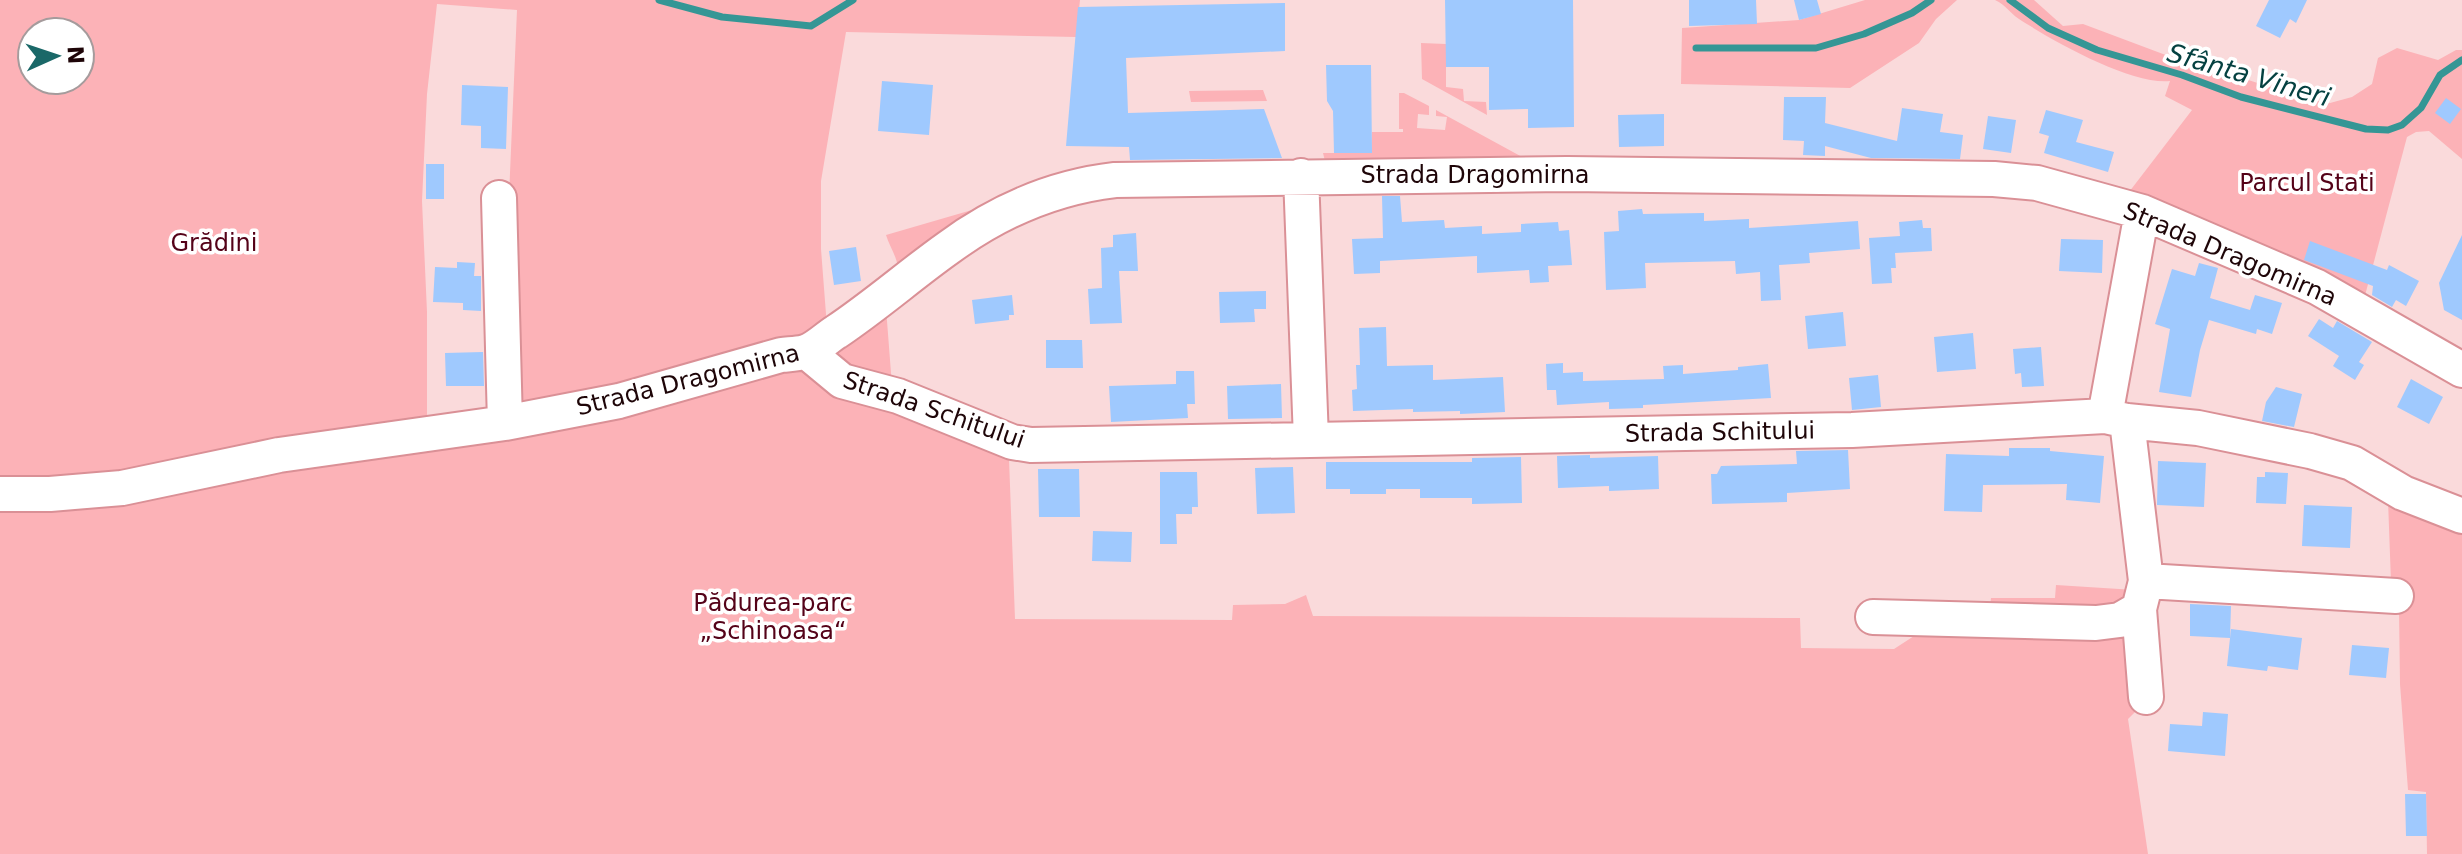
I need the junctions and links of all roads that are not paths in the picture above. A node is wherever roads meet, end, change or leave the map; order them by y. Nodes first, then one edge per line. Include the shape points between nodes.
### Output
1 (1301, 176) junction
2 (499, 198) dead end
3 (2142, 212) junction
4 (807, 352) junction
5 (2462, 370) edge
6 (2116, 418) junction
7 (505, 423) junction
8 (1311, 439) junction
9 (0, 494) edge
10 (2462, 516) edge
11 (2142, 595) junction
12 (2396, 596) dead end
13 (1873, 617) dead end
14 (2146, 697) dead end

1 - 3 street, Strada Dragomirna via 1994,179 2037,183
1 - 4 street, Strada Dragomirna via 1115,180 1026,203 948,248
1 - 8 street
2 - 7 street
3 - 5 street, Strada Dragomirna via 2317,287
3 - 6 street
4 - 7 street, Strada Dragomirna via 619,401
4 - 8 street, Strada Schitului via 842,381 898,396 1012,442
6 - 8 street, Strada Schitului via 1852,430
6 - 10 street, Strada Schitului via 2310,451 2352,463 2403,493
6 - 11 street
7 - 9 street, Strada Dragomirna via 279,455 122,488
11 - 12 street
11 - 13 street via 2120,620 2096,623
11 - 14 street

